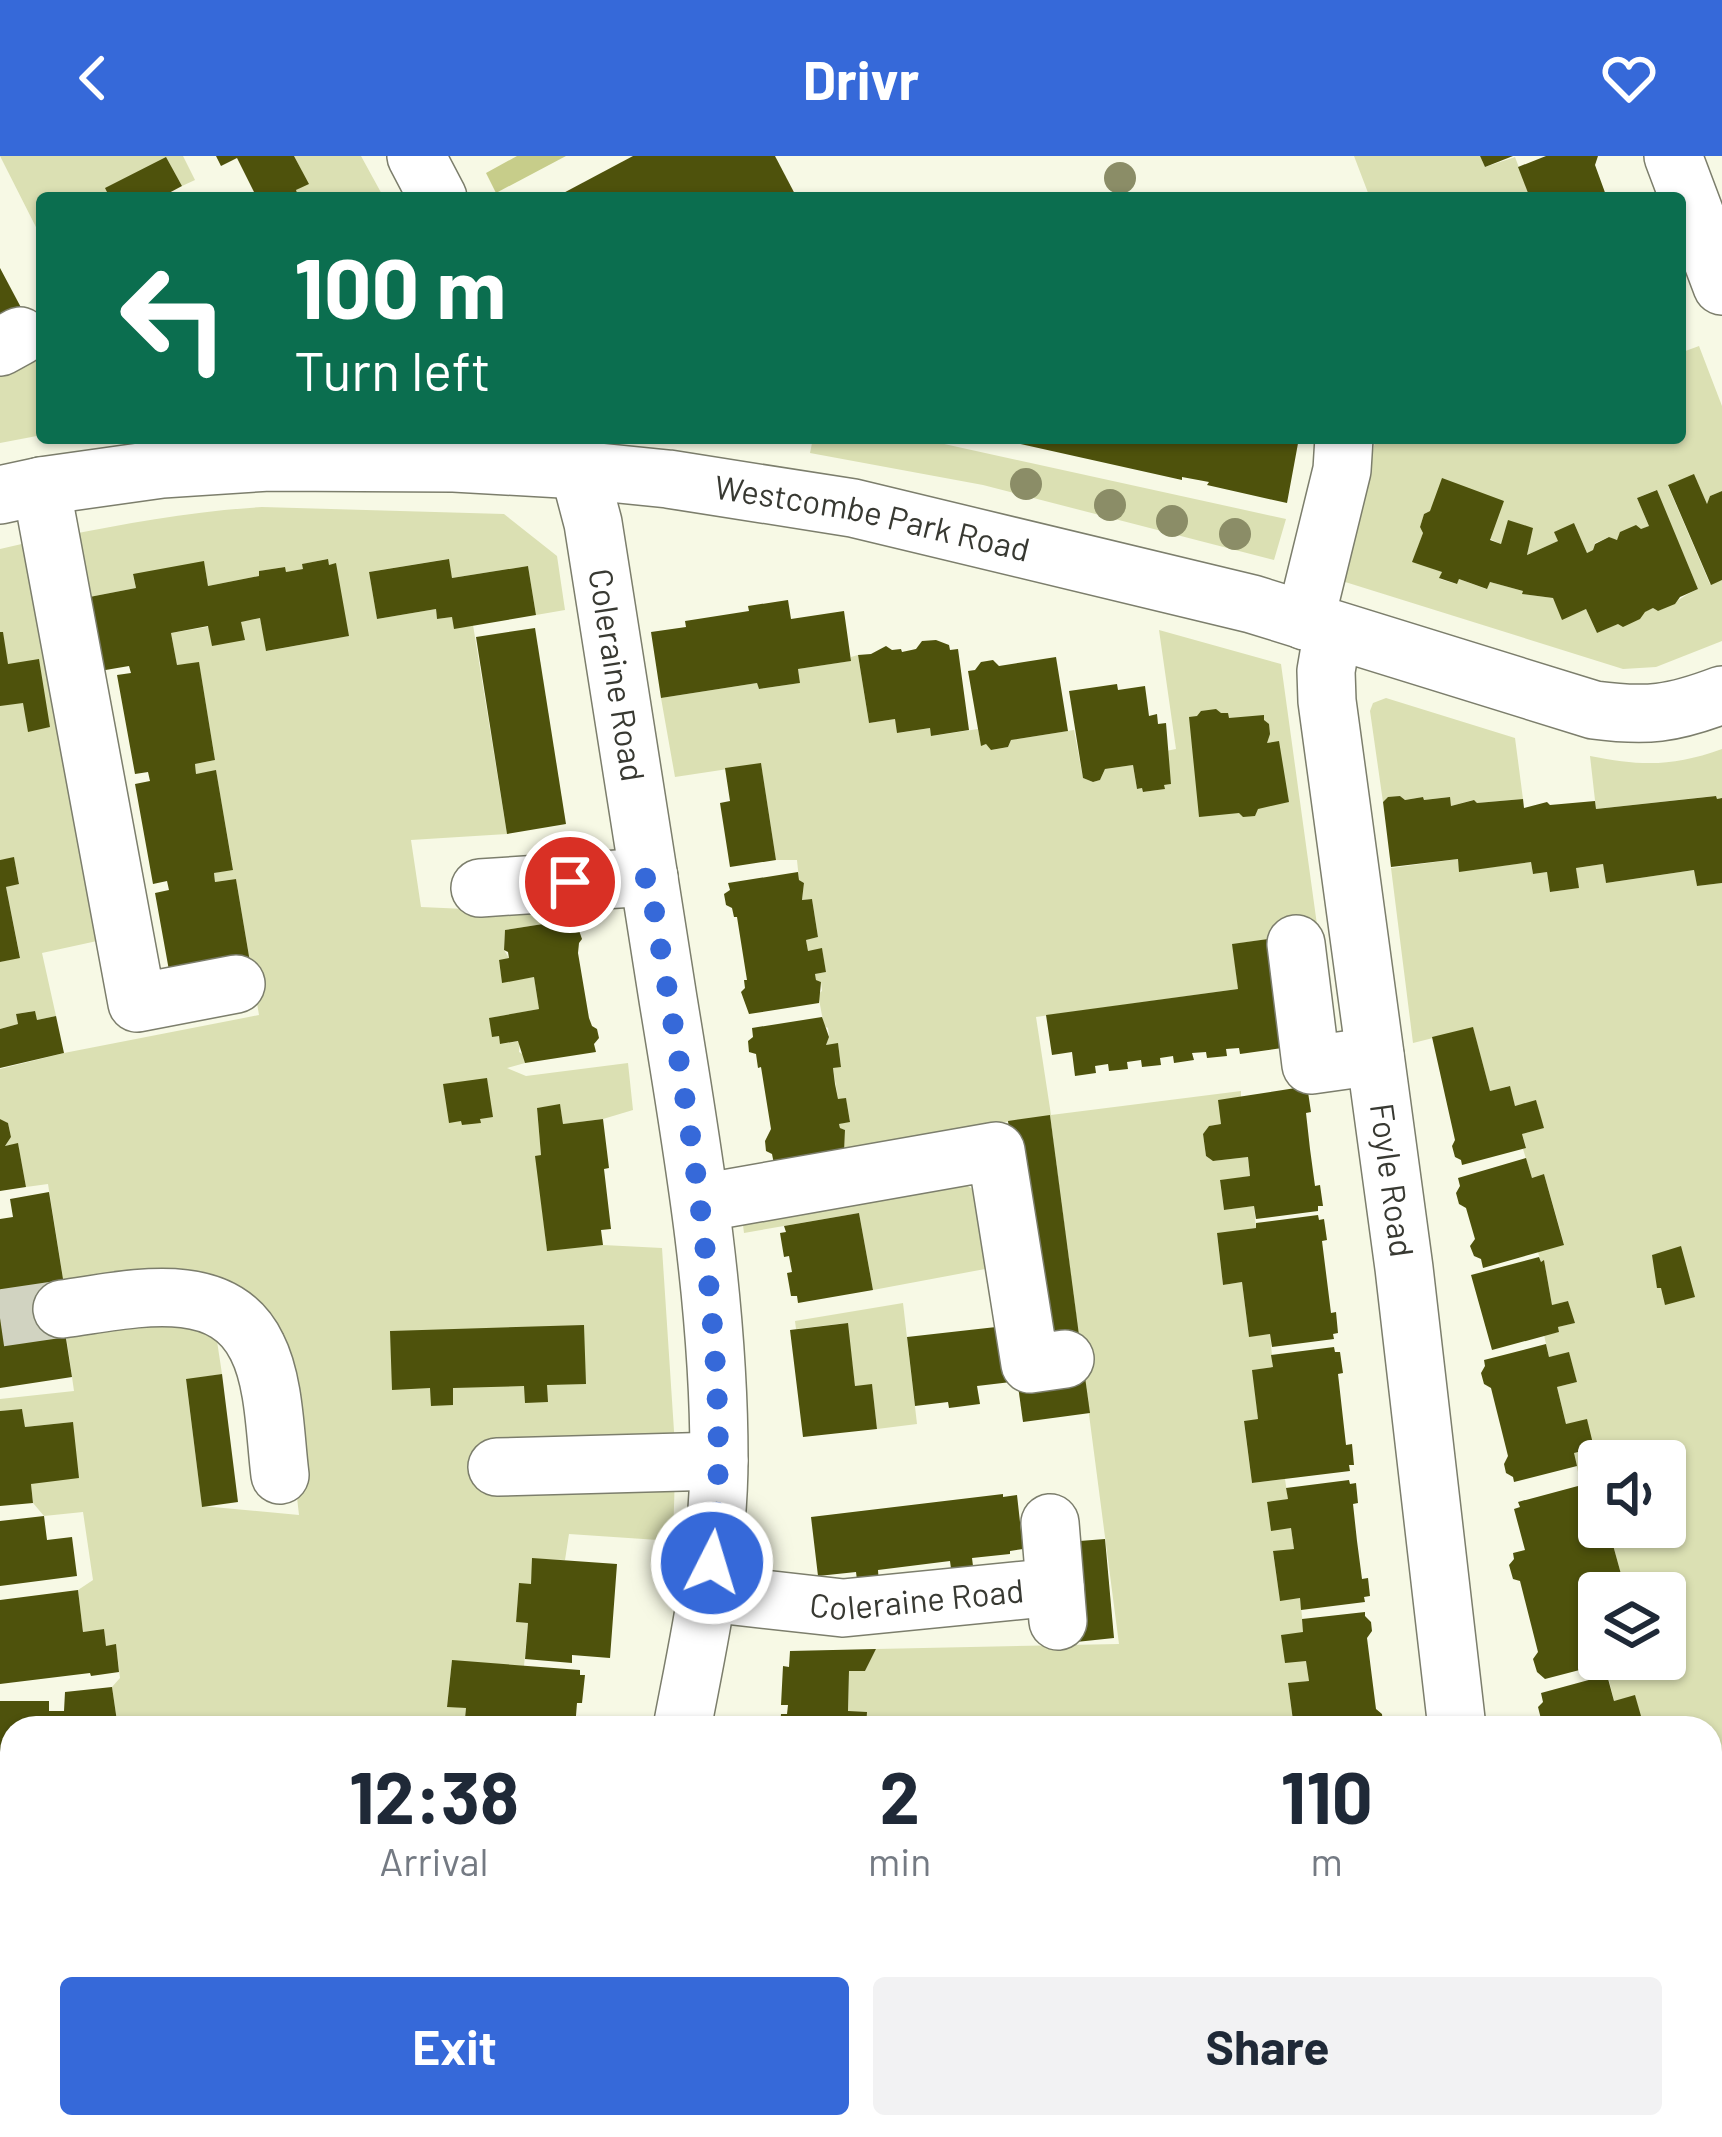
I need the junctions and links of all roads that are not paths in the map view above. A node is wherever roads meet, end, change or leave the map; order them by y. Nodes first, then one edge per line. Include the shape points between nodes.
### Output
1 (416, 156) edge
2 (1673, 156) edge
3 (435, 192) edge
4 (1722, 286) edge
5 (1344, 444) edge
6 (370, 449) edge
7 (571, 454) edge
8 (21, 491) edge
9 (1319, 626) junction
10 (1722, 695) edge
11 (649, 878) junction
12 (480, 888) dead end
13 (1296, 944) dead end
14 (236, 984) dead end
15 (1375, 1057) junction
16 (701, 1203) junction
17 (62, 1309) tunnel mouth
18 (1065, 1360) dead end
19 (719, 1461) junction
20 (497, 1468) dead end
21 (280, 1475) dead end
22 (1050, 1523) dead end
23 (708, 1593) junction
24 (684, 1716) edge
25 (1455, 1716) edge

1 - 3 street
2 - 4 street
5 - 9 street, Foyle Road
6 - 7 street, Westcombe Park Road
6 - 8 street, Westcombe Park Road
7 - 9 street, Westcombe Park Road via 668,479 853,508
7 - 11 street, Coleraine Road via 593,523
8 - 14 street via 137,1003
9 - 10 street, Westcombe Park Road via 1594,710 1664,714
9 - 15 street, Foyle Road
11 - 12 street
11 - 16 street, Coleraine Road
13 - 15 street via 1311,1065
15 - 25 street, Foyle Road
16 - 18 street via 996,1151 1030,1364
16 - 19 street, Coleraine Road
17 - 21 street via 160,1296 201,1301 236,1317 267,1378
19 - 20 street
19 - 23 street, Coleraine Road
22 - 23 street, Coleraine Road via 1056,1605 842,1608
23 - 24 street, Coleraine Road

